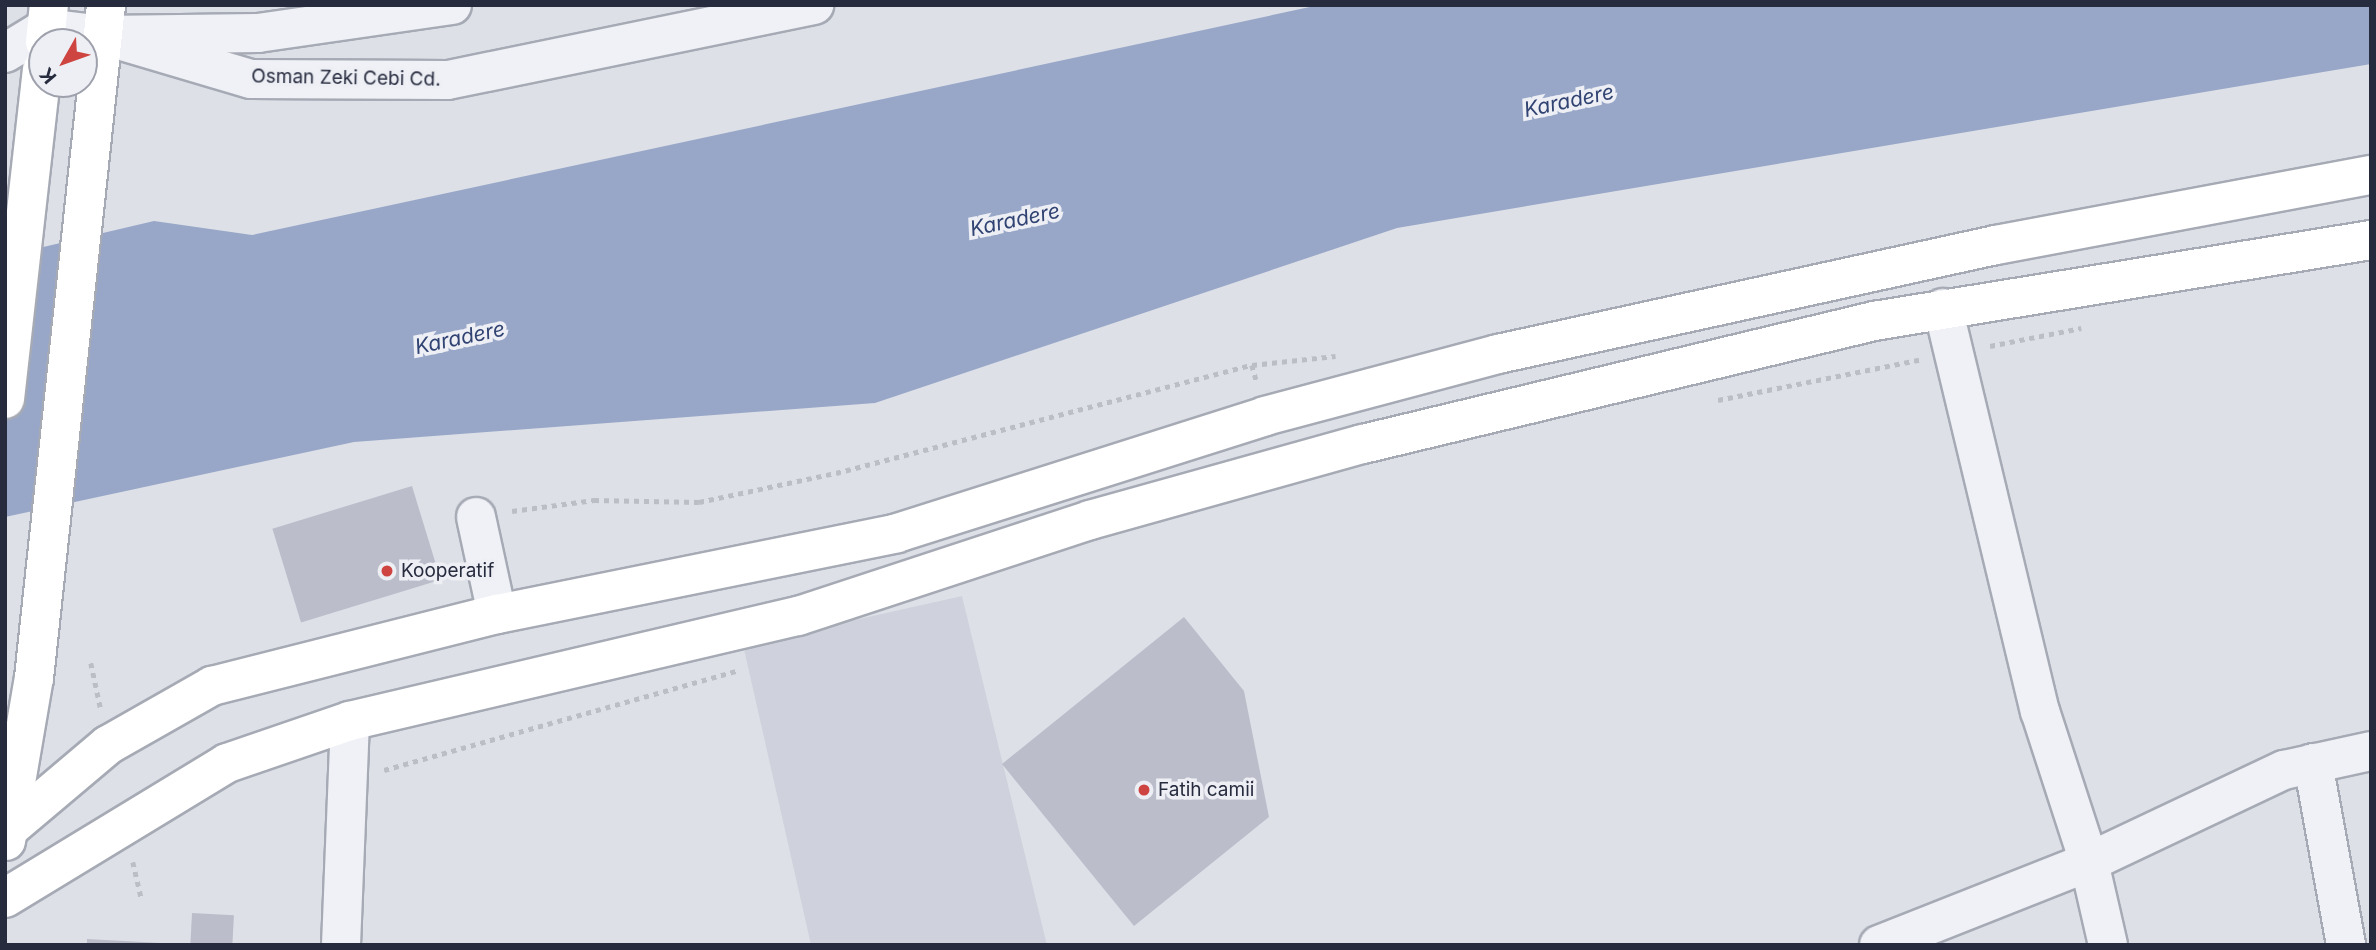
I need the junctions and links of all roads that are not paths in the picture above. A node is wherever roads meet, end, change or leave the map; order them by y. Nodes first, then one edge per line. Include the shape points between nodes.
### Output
1 (452, 5) edge
2 (814, 5) edge
3 (258, 19) edge
4 (104, 20) edge
5 (47, 25) edge
6 (5, 53) edge
7 (251, 79) junction
8 (39, 98) edge
9 (2371, 175) edge
10 (2371, 240) edge
11 (1943, 308) junction
12 (5, 399) edge
13 (476, 517) road end
14 (497, 614) junction
15 (350, 721) junction
16 (2371, 751) edge
17 (2313, 764) junction
18 (6, 836) edge
19 (2089, 862) junction
20 (5, 898) edge
21 (341, 945) edge
22 (1878, 945) edge
23 (2108, 945) edge
24 (2346, 945) edge

1 - 3 street
2 - 7 street, Osman Zeki Cebi Cd. via 448,80
3 - 4 street
3 - 7 street
4 - 5 street
4 - 7 street, Osman Zeki Cebi Cd.
4 - 18 main road via 34,678
5 - 6 street
8 - 12 main road
9 - 14 main road via 1996,245 1498,354 1265,416 897,533
10 - 11 main road
11 - 15 main road via 1363,444 1090,520 799,616
11 - 19 street via 2040,711
13 - 14 street
14 - 18 main road via 212,686 108,745
15 - 20 main road via 227,762
15 - 21 street
16 - 17 street
17 - 19 street via 2284,770
17 - 24 street
19 - 22 street
19 - 23 street

